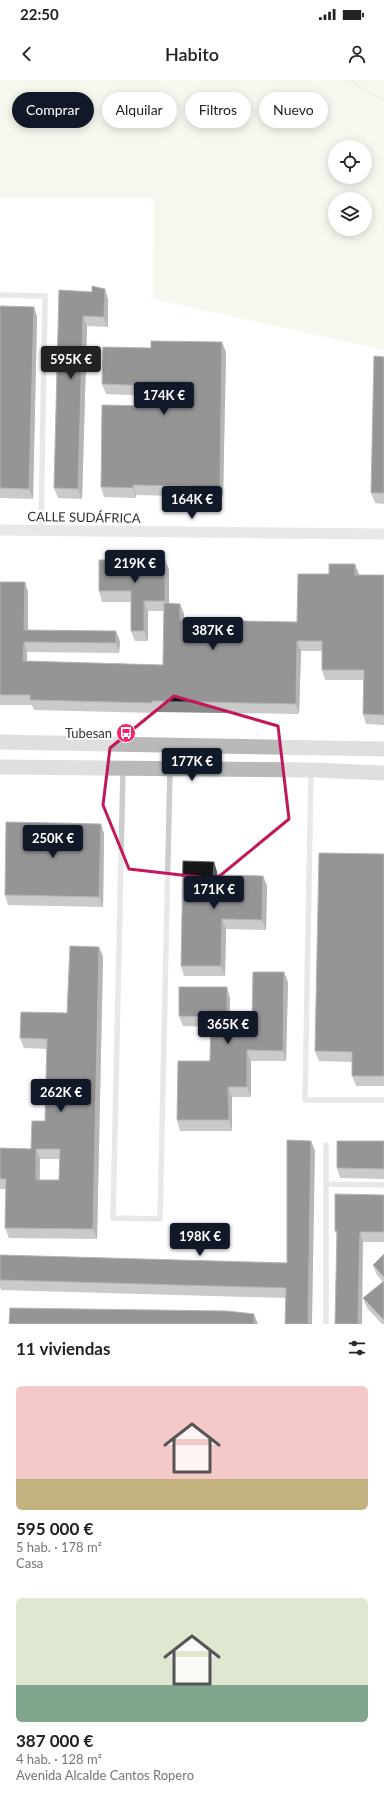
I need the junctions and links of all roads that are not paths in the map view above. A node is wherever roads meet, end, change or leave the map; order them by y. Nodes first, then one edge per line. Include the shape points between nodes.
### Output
1 (0, 295) edge
2 (0, 530) edge
3 (41, 530) junction
4 (384, 534) edge
5 (0, 742) edge
6 (384, 749) edge
7 (0, 767) edge
8 (123, 768) junction
9 (170, 768) junction
10 (311, 770) junction
11 (384, 773) edge
12 (384, 1100) edge
13 (326, 1145) dead end
14 (326, 1184) junction
15 (384, 1185) edge
16 (326, 1324) edge

1 - 3 lane via 45,296
2 - 3 street, CALLE SUDÁFRICA
3 - 4 street, CALLE SUDÁFRICA
5 - 6 main road
7 - 8 main road
8 - 9 main road
8 - 9 lane via 113,1218 160,1219
9 - 10 main road
10 - 11 main road
10 - 12 lane via 305,1100
13 - 14 lane
14 - 15 lane
14 - 16 lane

